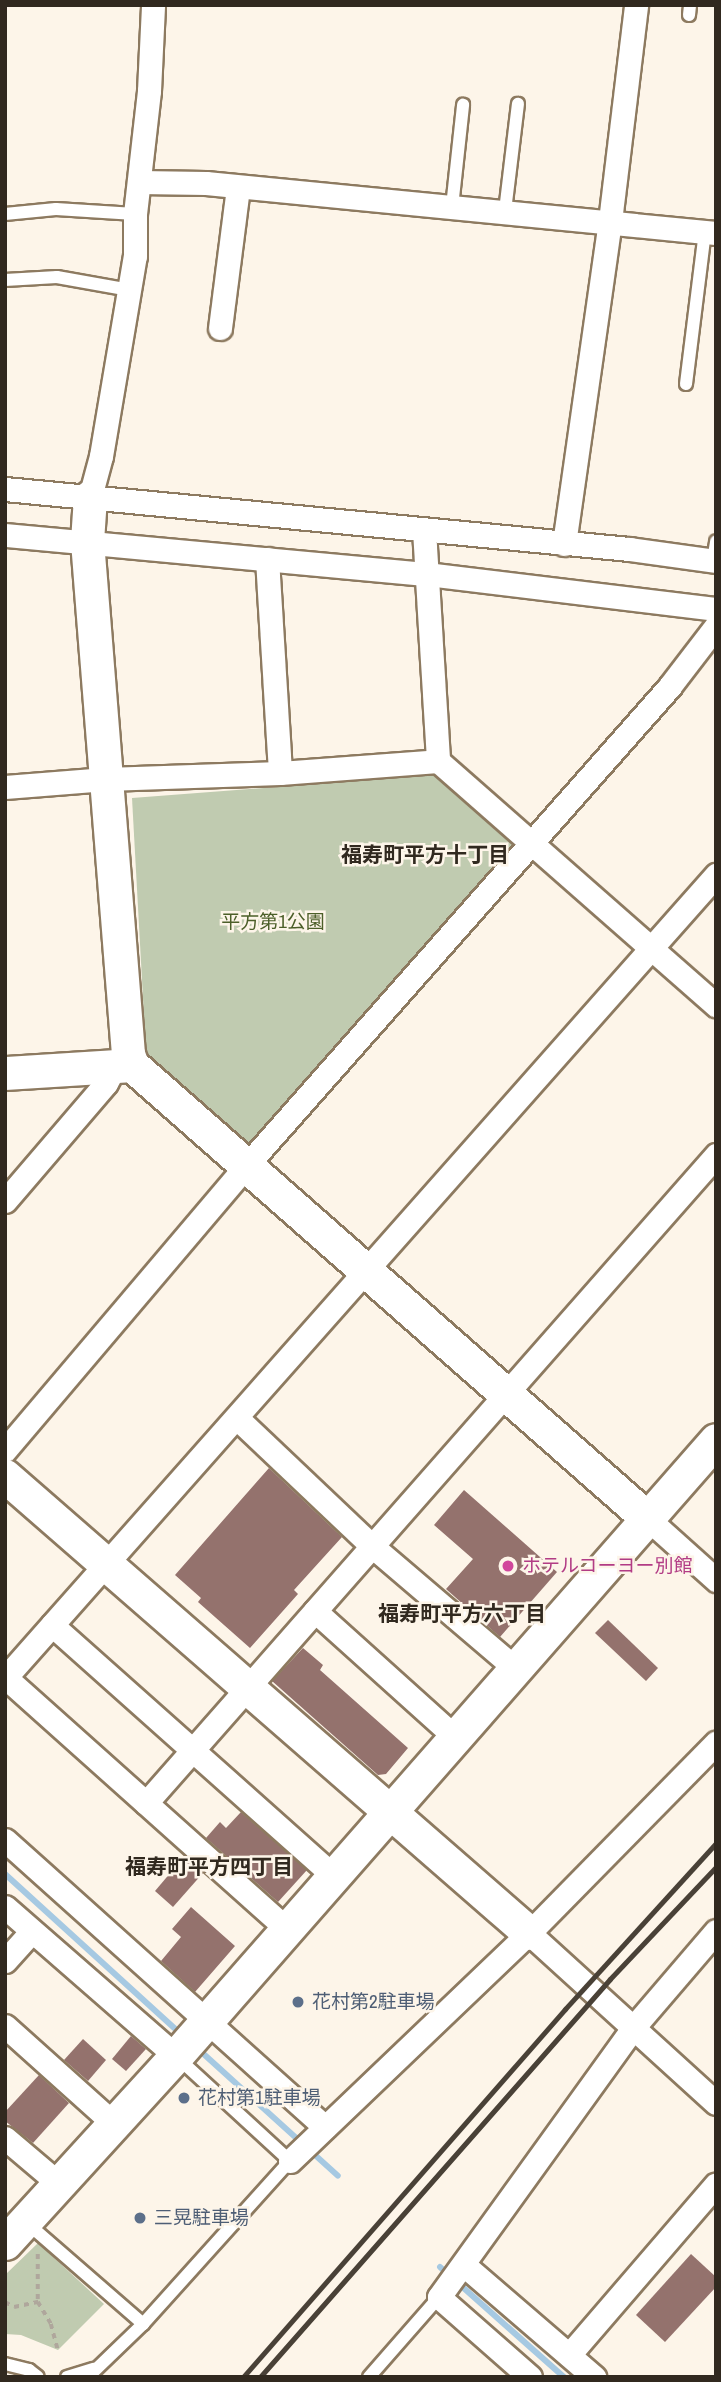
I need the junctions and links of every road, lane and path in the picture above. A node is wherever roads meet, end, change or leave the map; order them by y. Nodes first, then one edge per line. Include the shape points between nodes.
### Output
1 (153, 5) edge
2 (636, 5) edge
3 (518, 104) dead end
4 (463, 105) dead end
5 (139, 182) junction
6 (238, 187) junction
7 (452, 207) junction
8 (505, 212) junction
9 (5, 214) edge
10 (135, 214) junction
11 (610, 221) junction
12 (710, 232) edge
13 (5, 280) edge
14 (130, 290) junction
15 (220, 328) dead end
16 (686, 384) dead end
17 (5, 489) edge
18 (90, 496) junction
19 (424, 530) junction
20 (5, 535) edge
21 (87, 541) junction
22 (564, 544) junction
23 (715, 554) edge
24 (267, 559) junction
25 (427, 574) junction
26 (716, 609) edge
27 (716, 626) edge
28 (438, 761) junction
29 (281, 773) junction
30 (106, 779) junction
31 (5, 787) edge
32 (532, 844) junction
33 (716, 875) edge
34 (651, 948) junction
35 (716, 1005) edge
36 (123, 1066) junction
37 (5, 1073) edge
38 (716, 1155) edge
39 (246, 1166) junction
40 (5, 1201) edge
41 (368, 1272) junction
42 (506, 1394) junction
43 (237, 1419) junction
44 (716, 1440) edge
45 (5, 1450) edge
46 (5, 1476) edge
47 (647, 1518) junction
48 (372, 1546) junction
49 (106, 1564) junction
50 (716, 1580) edge
51 (315, 1611) junction
52 (51, 1625) junction
53 (515, 1668) junction
54 (5, 1677) edge
55 (248, 1688) junction
56 (455, 1737) junction
57 (716, 1744) edge
58 (192, 1750) junction
59 (146, 1803) junction
60 (389, 1811) junction
61 (5, 1840) edge
62 (333, 1875) junction
63 (5, 1907) edge
64 (286, 1928) junction
65 (32, 1931) junction
66 (716, 1931) edge
67 (529, 1933) junction
68 (5, 1961) edge
69 (5, 2026) edge
70 (632, 2029) junction
71 (189, 2040) junction
72 (716, 2103) edge
73 (113, 2123) junction
74 (319, 2133) junction
75 (5, 2138) edge
76 (293, 2158) junction
77 (58, 2183) junction
78 (716, 2185) edge
79 (22, 2237) edge
80 (452, 2280) junction
81 (5, 2302) edge
82 (38, 2302) junction
83 (142, 2325) junction
84 (58, 2350) dead end
85 (569, 2355) junction
86 (5, 2364) edge
87 (92, 2372) edge
88 (38, 2377) edge
89 (67, 2377) edge
90 (369, 2377) edge
91 (530, 2377) edge
92 (594, 2377) edge

1 - 5 street
2 - 11 street
3 - 8 lane
4 - 7 lane
5 - 6 street
5 - 10 street
6 - 7 street
6 - 15 street
7 - 8 street
8 - 11 street
9 - 10 lane via 56,209
10 - 14 street
11 - 12 street
11 - 22 street
12 - 16 lane
13 - 14 lane via 57,277
14 - 18 street
17 - 18 street
18 - 19 street
18 - 21 street
19 - 22 street
19 - 25 street
20 - 21 street
21 - 24 street
21 - 30 street
22 - 23 street
24 - 25 street
24 - 29 street
25 - 26 street
25 - 28 street
27 - 32 street via 670,687
28 - 29 street
28 - 32 street
29 - 30 street
30 - 31 street
30 - 36 street via 128,1054
32 - 34 street
32 - 39 street
33 - 34 street
34 - 35 street
34 - 41 street
36 - 37 street
36 - 39 street
36 - 40 street
38 - 42 street
39 - 41 street
39 - 45 street
41 - 42 street
41 - 43 street
42 - 47 street
42 - 48 street
43 - 48 street
43 - 49 street
44 - 47 street
46 - 49 street
47 - 50 street
47 - 53 street
48 - 51 street
48 - 53 street
49 - 52 street
49 - 55 street
51 - 55 street
51 - 56 street
52 - 54 street
52 - 58 street
53 - 56 street
54 - 59 street
55 - 58 street
55 - 60 street
56 - 60 street
57 - 67 street
58 - 59 street
58 - 62 street
59 - 64 street
60 - 62 street
60 - 67 street
61 - 71 street
62 - 64 street
63 - 65 street
64 - 71 street
65 - 68 street
65 - 71 street
66 - 70 street
67 - 70 street
67 - 74 street
69 - 73 street
70 - 72 street
70 - 80 street
71 - 73 street
71 - 74 street
71 - 76 lane
73 - 77 street
74 - 76 street
75 - 77 street
76 - 83 lane
77 - 79 street
78 - 85 street
79 - 82 path via 40,2269
79 - 83 lane
80 - 85 street
80 - 90 lane
80 - 91 street
81 - 82 path via 14,2307
82 - 84 path via 51,2324
83 - 87 lane
85 - 92 street
86 - 88 lane
87 - 89 lane

